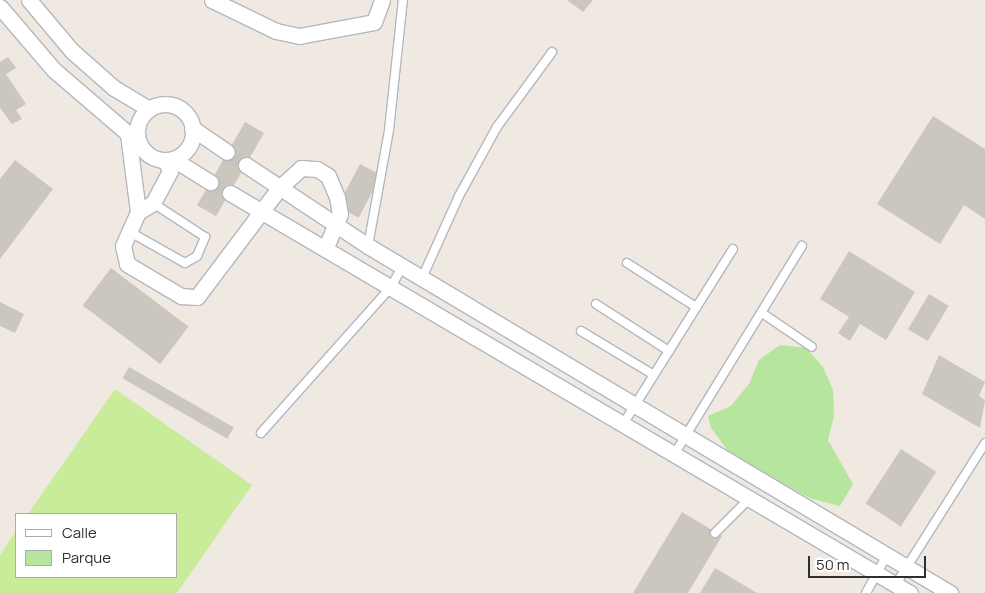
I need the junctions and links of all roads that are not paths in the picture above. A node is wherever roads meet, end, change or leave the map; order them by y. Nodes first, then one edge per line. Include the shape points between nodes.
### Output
1 (29, 0) edge
2 (212, 0) edge
3 (382, 0) edge
4 (403, 0) edge
5 (0, 7) edge
6 (552, 52) dead end
7 (150, 109) junction
8 (192, 128) junction
9 (128, 134) junction
10 (140, 144) junction
11 (227, 152) tunnel mouth
12 (169, 159) junction
13 (246, 165) tunnel mouth
14 (210, 182) tunnel mouth
15 (279, 188) junction
16 (230, 194) tunnel mouth
17 (153, 203) junction
18 (138, 212) junction
19 (263, 213) junction
20 (337, 226) junction
21 (130, 232) junction
22 (368, 246) junction
23 (802, 246) dead end
24 (733, 249) dead end
25 (326, 250) junction
26 (627, 263) dead end
27 (402, 266) junction
28 (422, 278) junction
29 (391, 287) junction
30 (596, 304) dead end
31 (696, 307) junction
32 (762, 313) junction
33 (581, 332) dead end
34 (812, 347) dead end
35 (669, 351) junction
36 (569, 366) junction
37 (654, 376) junction
38 (559, 384) junction
39 (635, 405) junction
40 (625, 422) junction
41 (261, 433) dead end
42 (688, 437) junction
43 (985, 443) edge
44 (675, 453) junction
45 (748, 500) junction
46 (715, 533) dead end
47 (888, 555) junction
48 (907, 568) junction
49 (877, 574) junction
50 (896, 584) junction
51 (866, 593) edge
52 (910, 593) edge
53 (950, 593) edge

1 - 7 street via 72,51 114,88
2 - 3 street via 276,31 299,36 374,22
4 - 22 lane via 389,130
5 - 9 street via 54,70
6 - 28 lane via 497,127
7 - 8 street via 172,105 186,114
7 - 10 street via 139,121
8 - 11 street
8 - 12 street via 186,150
9 - 10 street
9 - 18 street
10 - 12 street via 150,156
12 - 14 street
12 - 17 street via 170,171
13 - 15 street
15 - 19 street
15 - 20 street
15 - 20 street via 301,168 317,169 328,176 340,214
16 - 19 street
17 - 18 street
17 - 21 lane via 205,237 197,256 185,263
18 - 21 street
19 - 21 street via 197,297 181,296 127,264 123,246
19 - 25 street
20 - 22 street
20 - 25 street
22 - 27 street
23 - 32 lane
24 - 31 lane
25 - 29 street
26 - 31 lane
27 - 28 street
27 - 29 lane
28 - 36 street
29 - 38 street
29 - 41 lane
30 - 35 lane
31 - 35 lane
32 - 34 lane
32 - 42 lane
33 - 37 lane
35 - 37 lane
36 - 38 street
36 - 39 street
37 - 39 lane
38 - 40 street
39 - 40 lane
39 - 42 street
40 - 44 street
42 - 44 lane
42 - 47 street
43 - 48 lane
44 - 45 street
45 - 46 lane
45 - 49 street
47 - 48 street
47 - 49 lane
48 - 50 lane
48 - 53 street
49 - 50 street
49 - 51 lane
50 - 52 street

